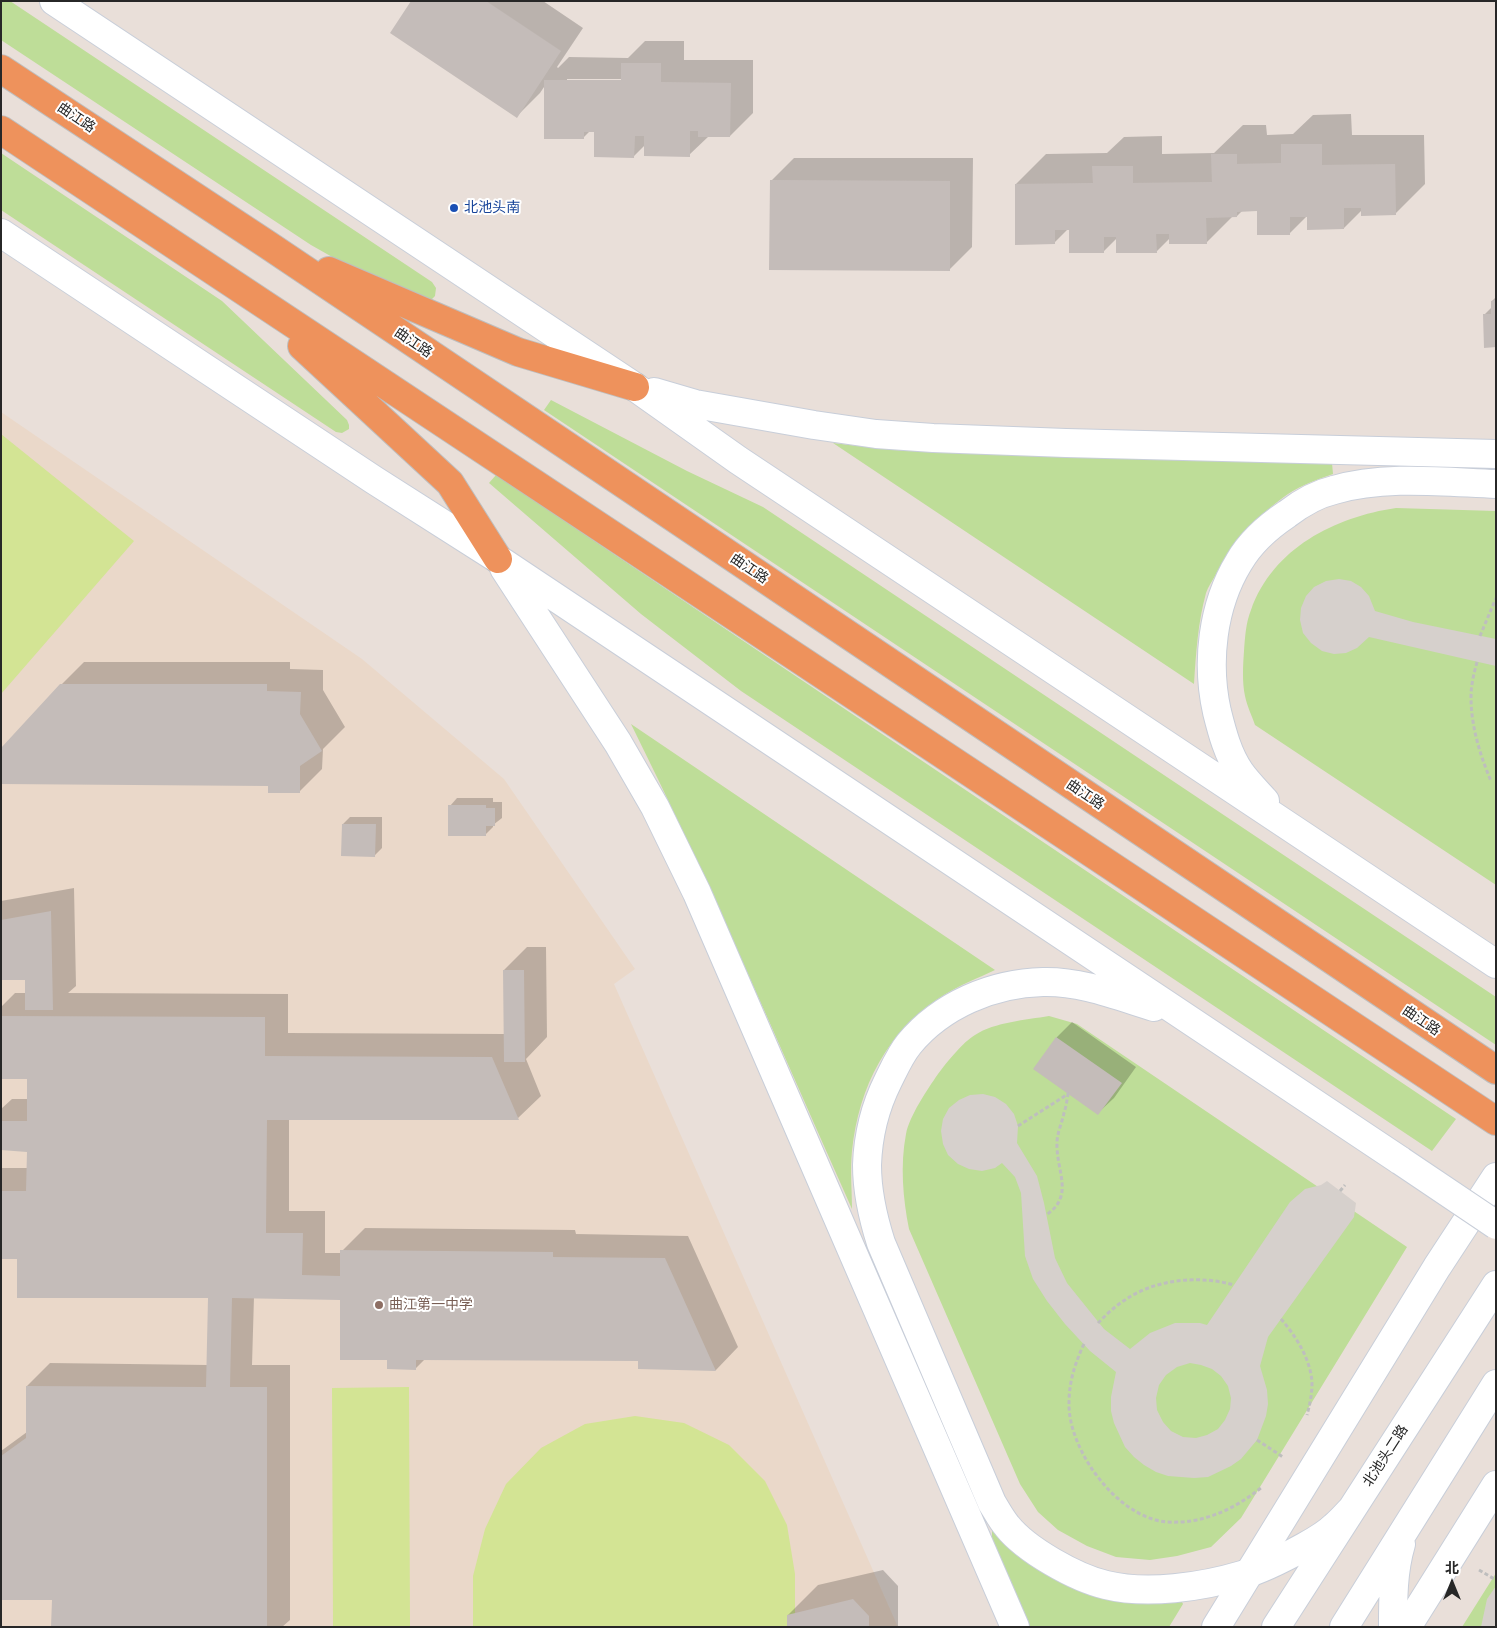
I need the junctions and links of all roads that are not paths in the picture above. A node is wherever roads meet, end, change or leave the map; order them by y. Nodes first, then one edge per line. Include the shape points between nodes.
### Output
1 (54, 1) edge
2 (1, 69) edge
3 (1, 130) edge
4 (1, 233) edge
5 (268, 245) junction
6 (240, 289) junction
7 (636, 387) junction
8 (1496, 454) edge
9 (1496, 484) edge
10 (498, 559) junction
11 (1311, 842) junction
12 (1496, 964) edge
13 (1186, 1018) junction
14 (1496, 1070) edge
15 (1496, 1121) edge
16 (1496, 1177) edge
17 (1496, 1225) edge
18 (1496, 1285) edge
19 (1496, 1384) edge
20 (1496, 1485) edge
21 (1351, 1510) junction
22 (1407, 1526) junction
23 (1249, 1572) junction
24 (1015, 1627) edge
25 (1216, 1627) edge
26 (1276, 1627) edge
27 (1344, 1627) edge
28 (1393, 1627) edge
29 (1407, 1627) edge

1 - 7 main road
2 - 5 highway, 曲江路
3 - 6 highway
4 - 10 main road
5 - 7 highway via 518,352
5 - 14 highway, 曲江路
6 - 10 highway via 450,483
6 - 15 highway
7 - 8 main road via 695,404 876,434 1066,443
7 - 11 main road via 746,466
9 - 11 main road via 1394,481 1332,490 1299,505 1275,522 1239,561 1226,587 1213,646 1215,702 1224,740 1239,771 1264,800
10 - 13 main road
10 - 24 main road via 618,743 655,807 697,893
11 - 12 main road
13 - 17 main road, bridge
13 - 23 main road via 1106,992 1047,982 1018,984 990,991 943,1013 908,1045 882,1094 870,1138 869,1194 881,1243 988,1494 997,1511 1025,1544 1076,1574 1106,1585 1137,1589 1209,1583
16 - 23 main road
18 - 21 main road, 北池头二路
19 - 22 main road
20 - 29 main road
21 - 23 main road via 1320,1538 1274,1563
21 - 26 main road, 北池头二路
22 - 27 main road
22 - 28 main road via 1396,1562
23 - 25 main road

